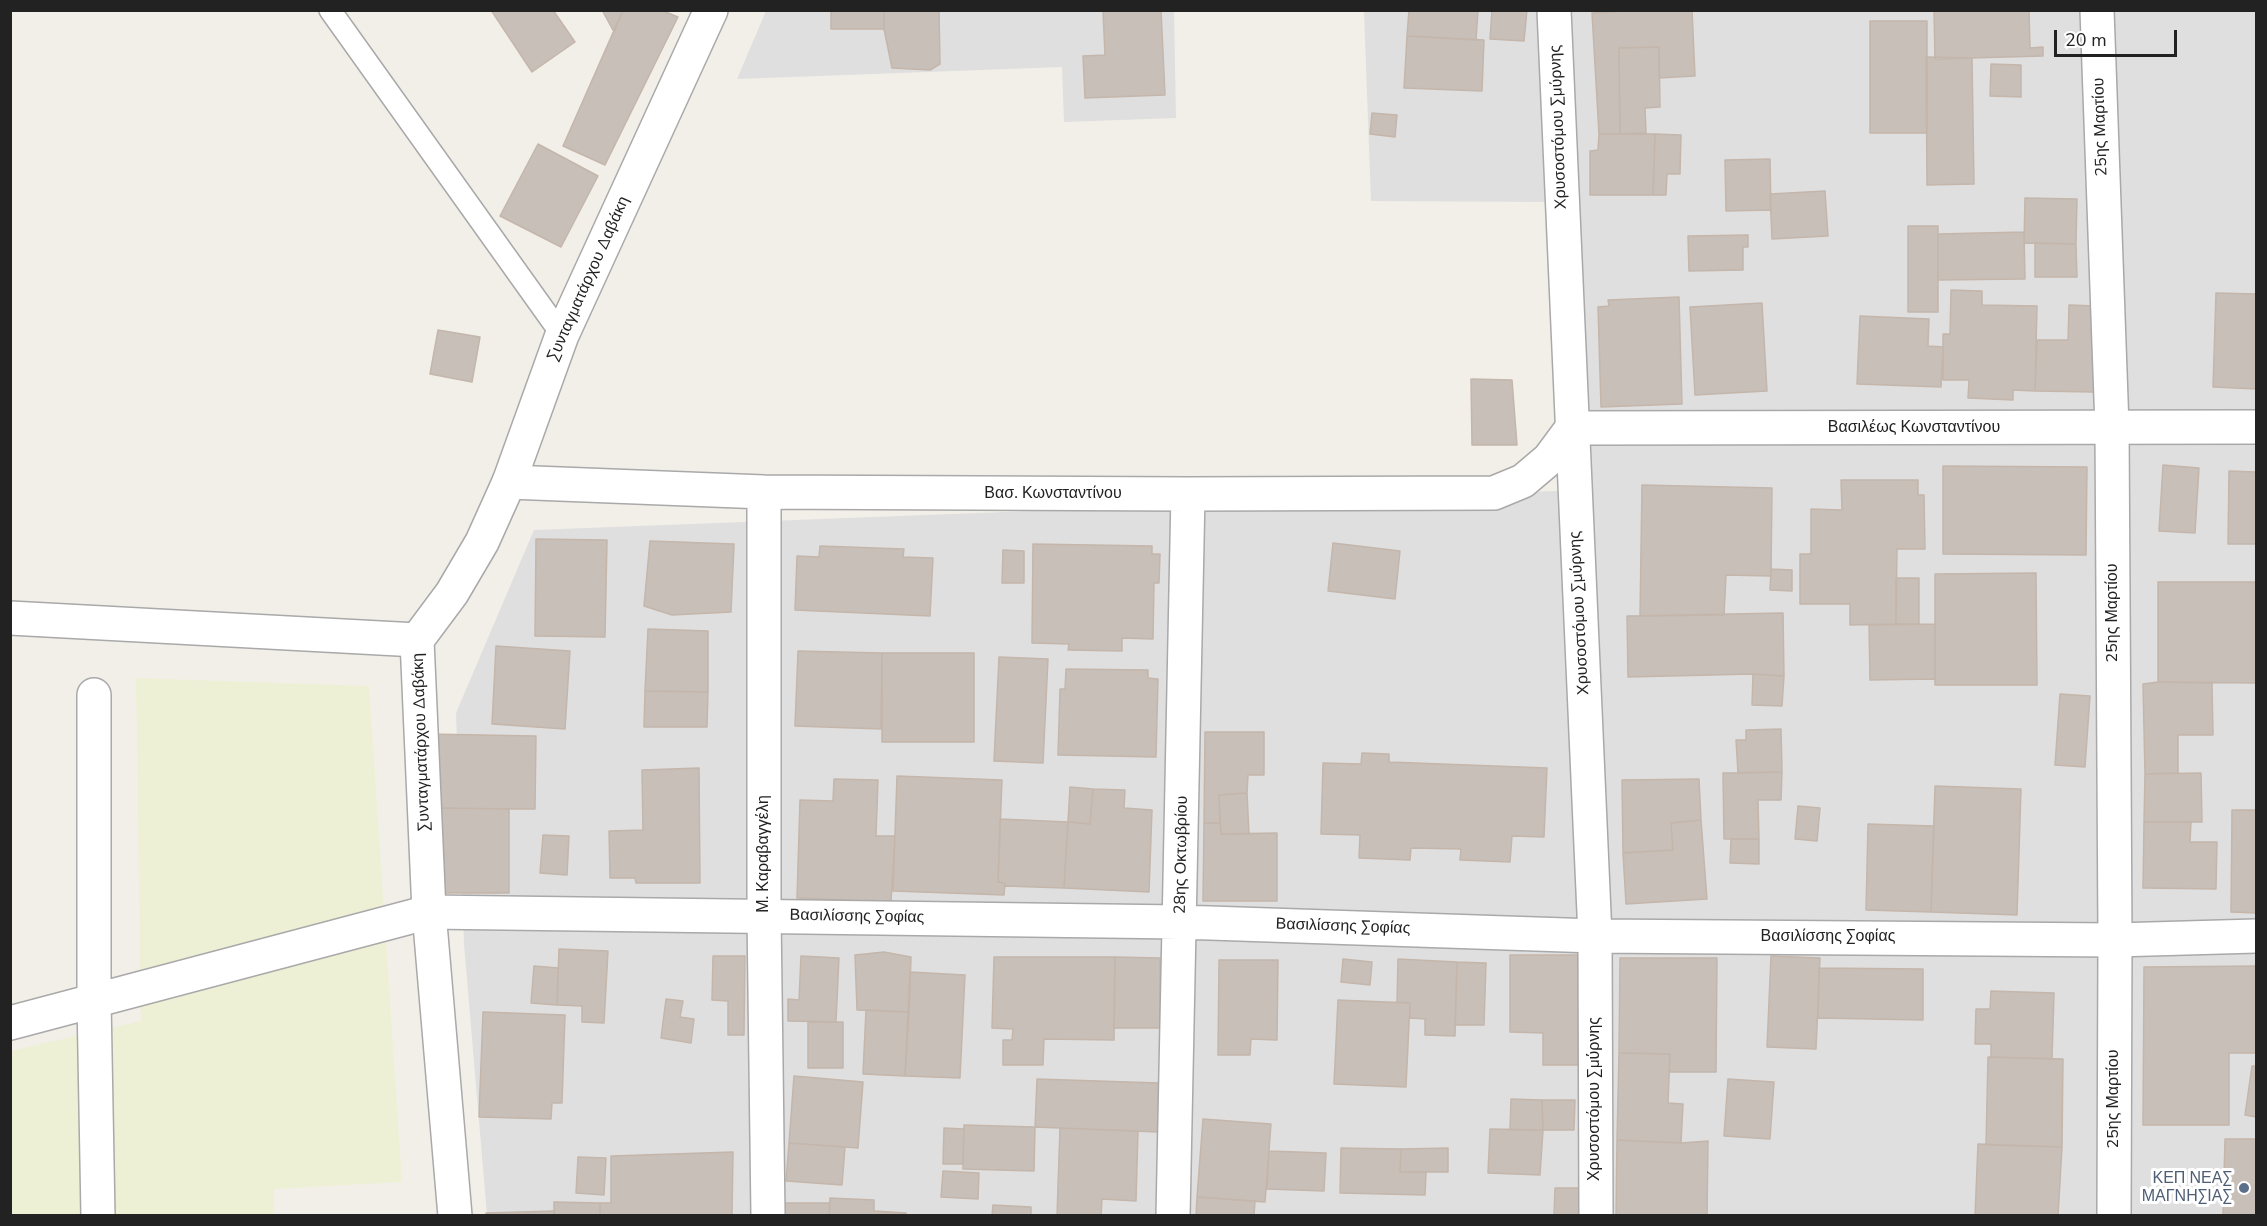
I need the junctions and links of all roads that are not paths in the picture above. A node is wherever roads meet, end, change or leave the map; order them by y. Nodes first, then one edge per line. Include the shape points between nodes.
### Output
1 (330, 10) edge
2 (711, 10) edge
3 (1554, 10) edge
4 (2097, 10) edge
5 (562, 335) junction
6 (2112, 427) junction
7 (2256, 427) edge
8 (1572, 428) junction
9 (509, 482) junction
10 (764, 492) junction
11 (1188, 494) junction
12 (10, 618) edge
13 (417, 640) junction
14 (94, 695) dead end
15 (429, 912) junction
16 (764, 915) junction
17 (1180, 922) junction
18 (1595, 936) junction
19 (2256, 936) edge
20 (2115, 940) junction
21 (94, 1000) junction
22 (10, 1023) edge
23 (98, 1215) edge
24 (455, 1215) edge
25 (768, 1215) edge
26 (1173, 1215) edge
27 (1596, 1215) edge
28 (2114, 1215) edge

1 - 5 lane
2 - 5 street, Συνταγματάρχου Δαβάκη
3 - 8 street, Χρυσοστόμου Σμύρνης
4 - 6 street, 25ης Μαρτίου
5 - 9 street, Συνταγματάρχου Δαβάκη
6 - 7 street, Βασιλέως Κωνσταντίνου
6 - 8 street, Βασιλέως Κωνσταντίνου
6 - 20 street, 25ης Μαρτίου
8 - 11 street, Βασ. Κωνσταντίνου via 1549,459 1523,481 1494,493
8 - 18 street, Χρυσοστόμου Σμύρνης
9 - 10 street, Βασ. Κωνσταντίνου
9 - 13 street, Συνταγματάρχου Δαβάκη via 482,542
10 - 11 street, Βασ. Κωνσταντίνου
10 - 16 street, Μ. Καραβαγγέλη
11 - 17 street, 28ης Οκτωβρίου
12 - 13 street
13 - 15 street, Συνταγματάρχου Δαβάκη
14 - 21 street
15 - 16 street, Βασιλίσσης Σοφίας
15 - 21 street, Βασιλίσσης Σοφίας
15 - 24 street, Συνταγματάρχου Δαβάκη
16 - 17 street, Βασιλίσσης Σοφίας
16 - 25 street, Μ. Καραβαγγέλη
17 - 18 street, Βασιλίσσης Σοφίας
17 - 26 street, 28ης Οκτωβρίου
18 - 20 street, Βασιλίσσης Σοφίας
18 - 27 street, Χρυσοστόμου Σμύρνης
19 - 20 street, Βασιλίσσης Σοφίας
20 - 28 street, 25ης Μαρτίου
21 - 22 street, Βασιλίσσης Σοφίας
21 - 23 street

